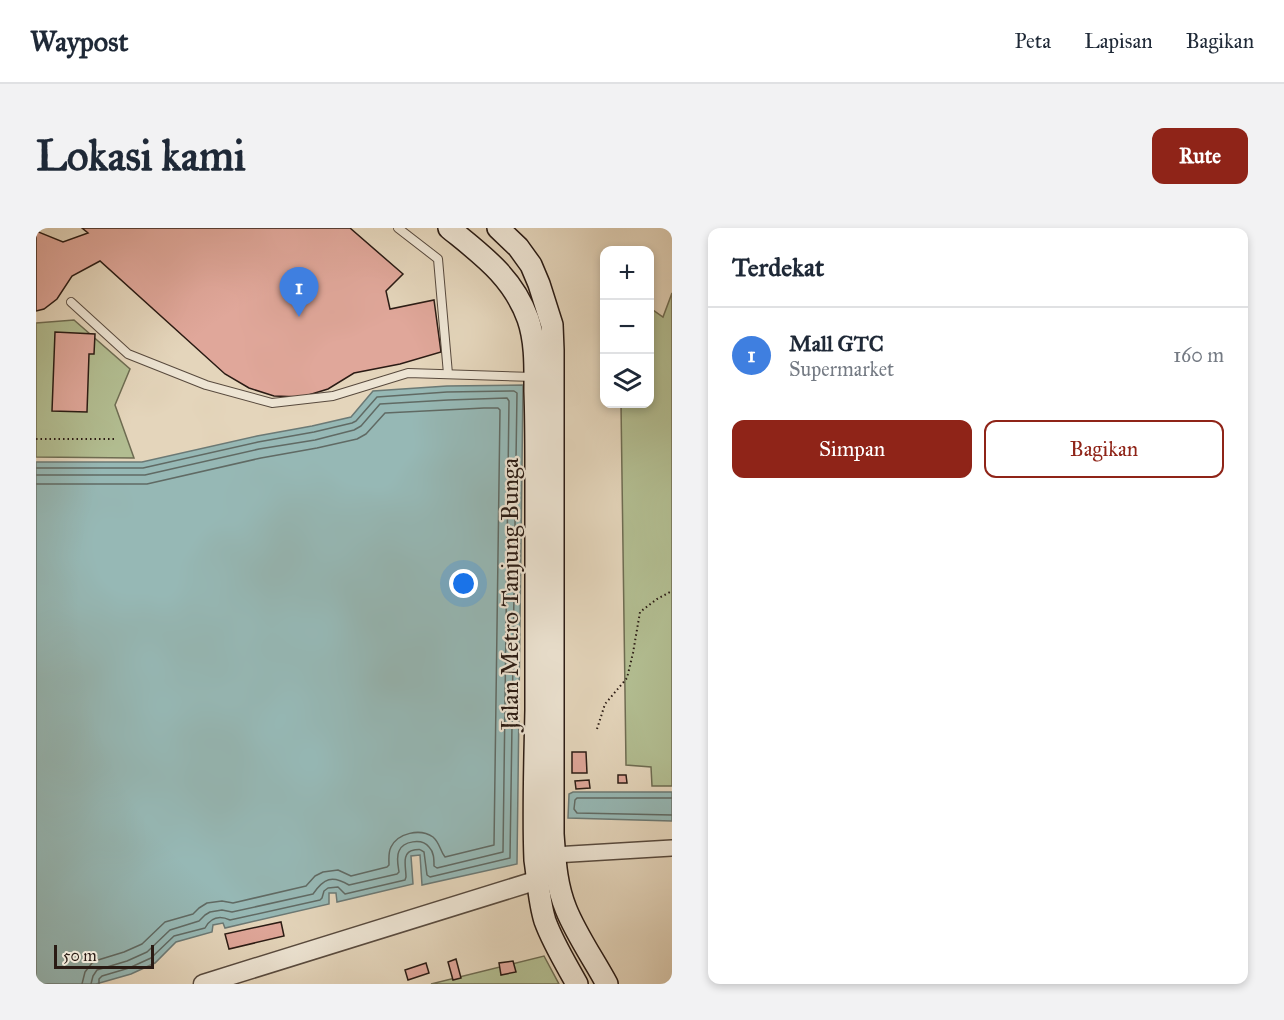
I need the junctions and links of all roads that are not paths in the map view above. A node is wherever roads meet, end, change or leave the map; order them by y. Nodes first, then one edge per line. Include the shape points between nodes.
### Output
1 (398, 228) edge
2 (449, 228) edge
3 (498, 228) edge
4 (71, 302) dead end
5 (448, 374) junction
6 (535, 377) junction
7 (672, 848) edge
8 (554, 855) junction
9 (538, 880) junction
10 (203, 984) edge
11 (577, 984) edge
12 (607, 984) edge

1 - 5 lane via 438,259
2 - 6 main road, Jalan Metro Tanjung Bunga via 495,266 514,288 532,332
3 - 8 main road, Jalan Metro Tanjung Bunga via 531,265 552,325
4 - 5 lane via 128,354 206,385 272,402 333,396 408,373
5 - 6 lane
6 - 9 main road, Jalan Metro Tanjung Bunga via 534,844
7 - 8 street
8 - 12 main road, Jalan Metro Tanjung Bunga via 566,908
9 - 10 street
9 - 11 main road, Jalan Metro Tanjung Bunga via 546,921

